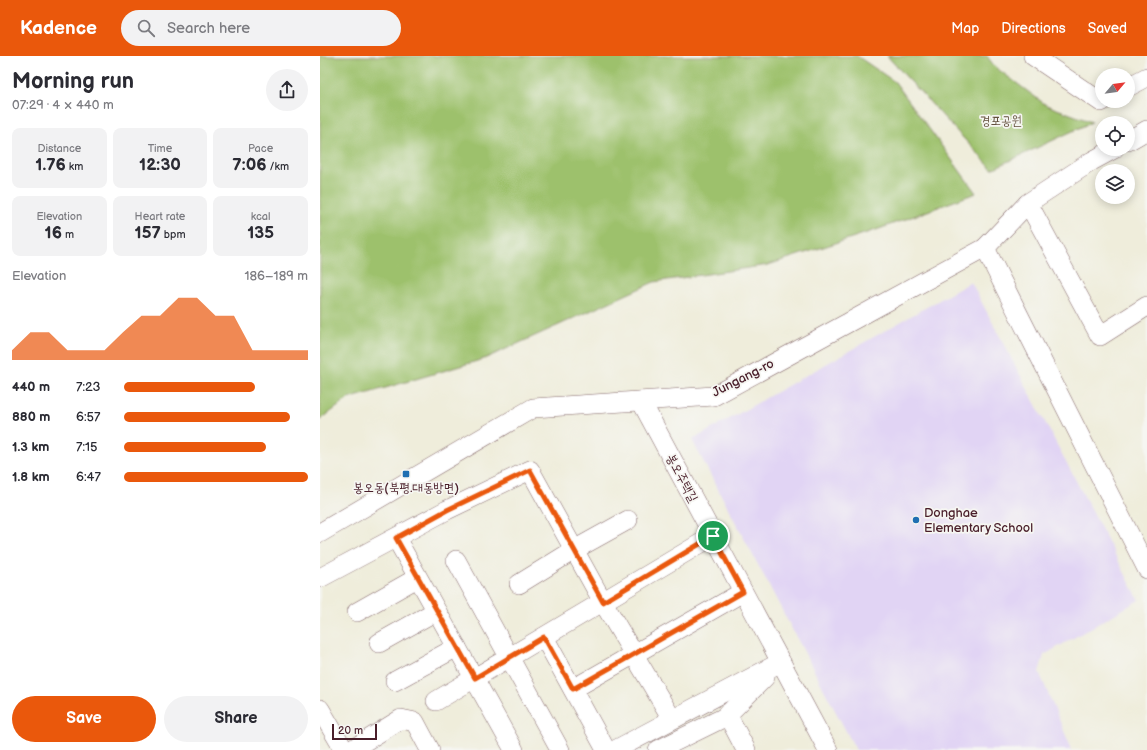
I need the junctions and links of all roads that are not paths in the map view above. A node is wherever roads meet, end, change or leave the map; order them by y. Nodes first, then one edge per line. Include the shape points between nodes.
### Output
1 (1033, 56) edge
2 (1147, 77) edge
3 (1135, 83) edge
4 (1095, 98) edge
5 (1147, 130) edge
6 (1135, 137) edge
7 (1101, 156) edge
8 (1028, 203) junction
9 (985, 248) junction
10 (1147, 306) edge
11 (641, 401) junction
12 (628, 520) dead end
13 (320, 533) edge
14 (713, 536) junction
15 (396, 538) junction
16 (574, 550) junction
17 (456, 560) dead end
18 (1147, 569) edge
19 (320, 578) edge
20 (418, 578) junction
21 (519, 584) dead end
22 (743, 592) junction
23 (603, 602) junction
24 (436, 611) junction
25 (357, 612) dead end
26 (544, 637) junction
27 (379, 643) dead end
28 (457, 647) junction
29 (633, 655) junction
30 (510, 657) junction
31 (780, 662) junction
32 (475, 678) junction
33 (395, 682) dead end
34 (573, 689) junction
35 (436, 701) dead end
36 (320, 709) edge
37 (728, 714) junction
38 (672, 720) junction
39 (664, 749) edge
40 (344, 750) edge
41 (351, 750) edge
42 (430, 750) edge
43 (514, 750) edge
44 (560, 750) edge
45 (606, 750) edge
46 (615, 750) edge
47 (746, 750) edge
48 (828, 750) edge

1 - 4 street
2 - 3 street
5 - 6 street
7 - 8 street, Jungang-ro
8 - 9 street, Jungang-ro
8 - 10 street via 1100,336
9 - 11 street, Jungang-ro via 714,396
9 - 18 street
11 - 13 street, Jungang-ro via 533,408
11 - 14 street, 봉오주택길
12 - 16 street
14 - 22 street, 봉오주택길
14 - 23 street
15 - 16 street via 530,470
15 - 19 street
15 - 20 street
16 - 21 street
16 - 23 street
17 - 30 street
20 - 24 street
20 - 25 street
22 - 29 street
22 - 31 street, 봉오주택길
23 - 26 street
23 - 29 street
24 - 27 street
24 - 28 street
26 - 30 street
26 - 34 street
28 - 32 street
28 - 33 street
29 - 34 street
29 - 38 street
30 - 32 street
30 - 44 street
31 - 37 street
31 - 38 street
31 - 48 street, 봉오주택길
32 - 35 street
32 - 43 street
34 - 45 street
36 - 40 street
37 - 39 street
37 - 47 street
38 - 46 street
41 - 42 street via 401,719 415,722

